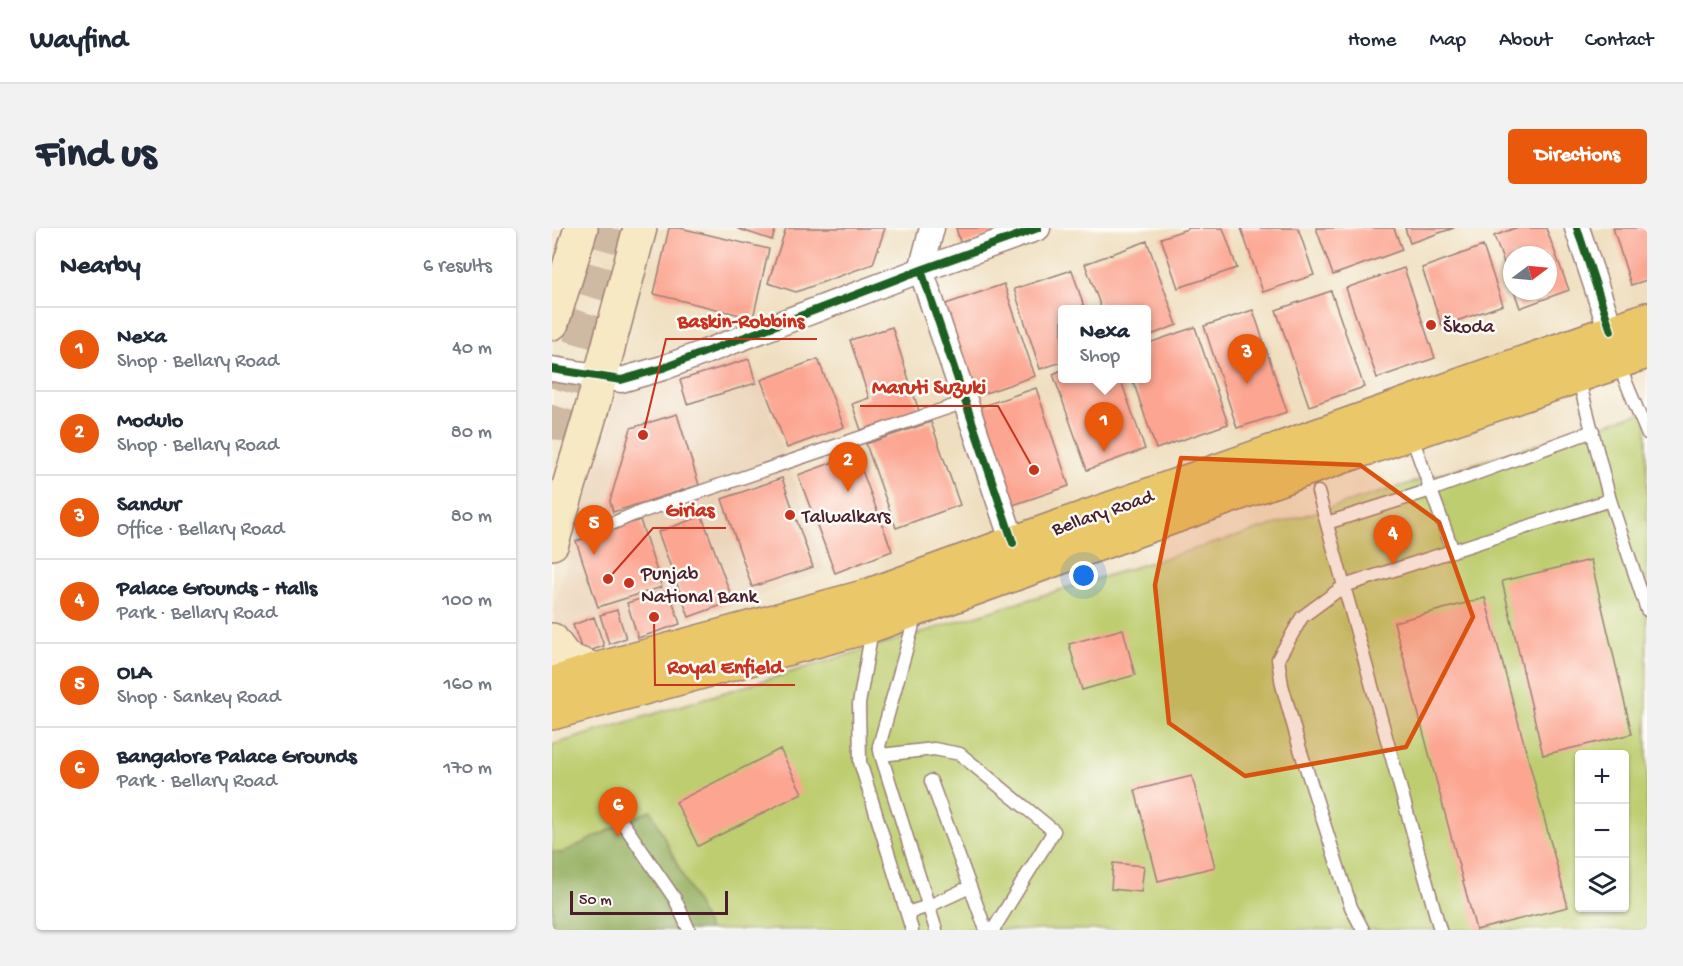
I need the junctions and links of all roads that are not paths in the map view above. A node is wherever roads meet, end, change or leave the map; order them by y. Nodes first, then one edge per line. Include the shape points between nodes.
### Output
1 (581, 228) edge
2 (640, 228) edge
3 (932, 228) edge
4 (1038, 228) edge
5 (1577, 228) edge
6 (921, 270) junction
7 (1647, 319) edge
8 (552, 324) edge
9 (1625, 348) edge
10 (552, 369) edge
11 (1577, 376) junction
12 (600, 377) junction
13 (965, 402) junction
14 (1593, 431) junction
15 (1647, 433) edge
16 (1411, 434) junction
17 (1431, 490) junction
18 (1318, 492) dead end
19 (1610, 500) junction
20 (1328, 523) junction
21 (611, 524) dead end
22 (552, 543) edge
23 (1013, 543) junction
24 (1453, 550) junction
25 (1344, 586) junction
26 (1647, 610) edge
27 (914, 611) junction
28 (870, 626) junction
29 (552, 639) edge
30 (566, 676) edge
31 (552, 713) edge
32 (880, 755) junction
33 (931, 781) dead end
34 (616, 813) dead end
35 (970, 887) junction
36 (929, 906) junction
37 (907, 913) junction
38 (689, 930) edge
39 (912, 930) edge
40 (936, 930) edge
41 (986, 930) edge
42 (993, 930) edge
43 (1364, 930) edge
44 (1440, 930) edge

1 - 8 main road
2 - 12 main road
3 - 6 street
4 - 6 street
5 - 9 street
6 - 12 street via 663,368 621,380
6 - 13 street
7 - 9 main road, Bellary Road
9 - 11 main road, Bellary Road
9 - 15 lane
9 - 23 main road, Bellary Road
10 - 12 street
11 - 14 lane
11 - 16 main road, Bellary Road
12 - 22 main road
13 - 21 lane
13 - 23 street
14 - 17 lane
14 - 19 lane
16 - 17 lane
16 - 27 main road, Bellary Road
17 - 20 lane
17 - 24 lane
18 - 20 lane
19 - 24 lane
19 - 26 lane
20 - 25 lane
23 - 30 main road, Bellary Road via 867,596
24 - 25 lane
25 - 43 lane via 1302,617 1278,659 1300,749 1351,907
25 - 44 lane
27 - 28 main road, Bellary Road
27 - 32 lane via 879,746
28 - 31 main road, Bellary Road
28 - 37 lane via 859,704 860,762
29 - 30 main road via 566,659
32 - 36 lane
32 - 42 lane via 934,749 960,754 1054,831
33 - 35 lane
34 - 38 lane via 675,899
35 - 36 lane
35 - 41 lane
36 - 37 lane
36 - 40 lane
37 - 39 lane

